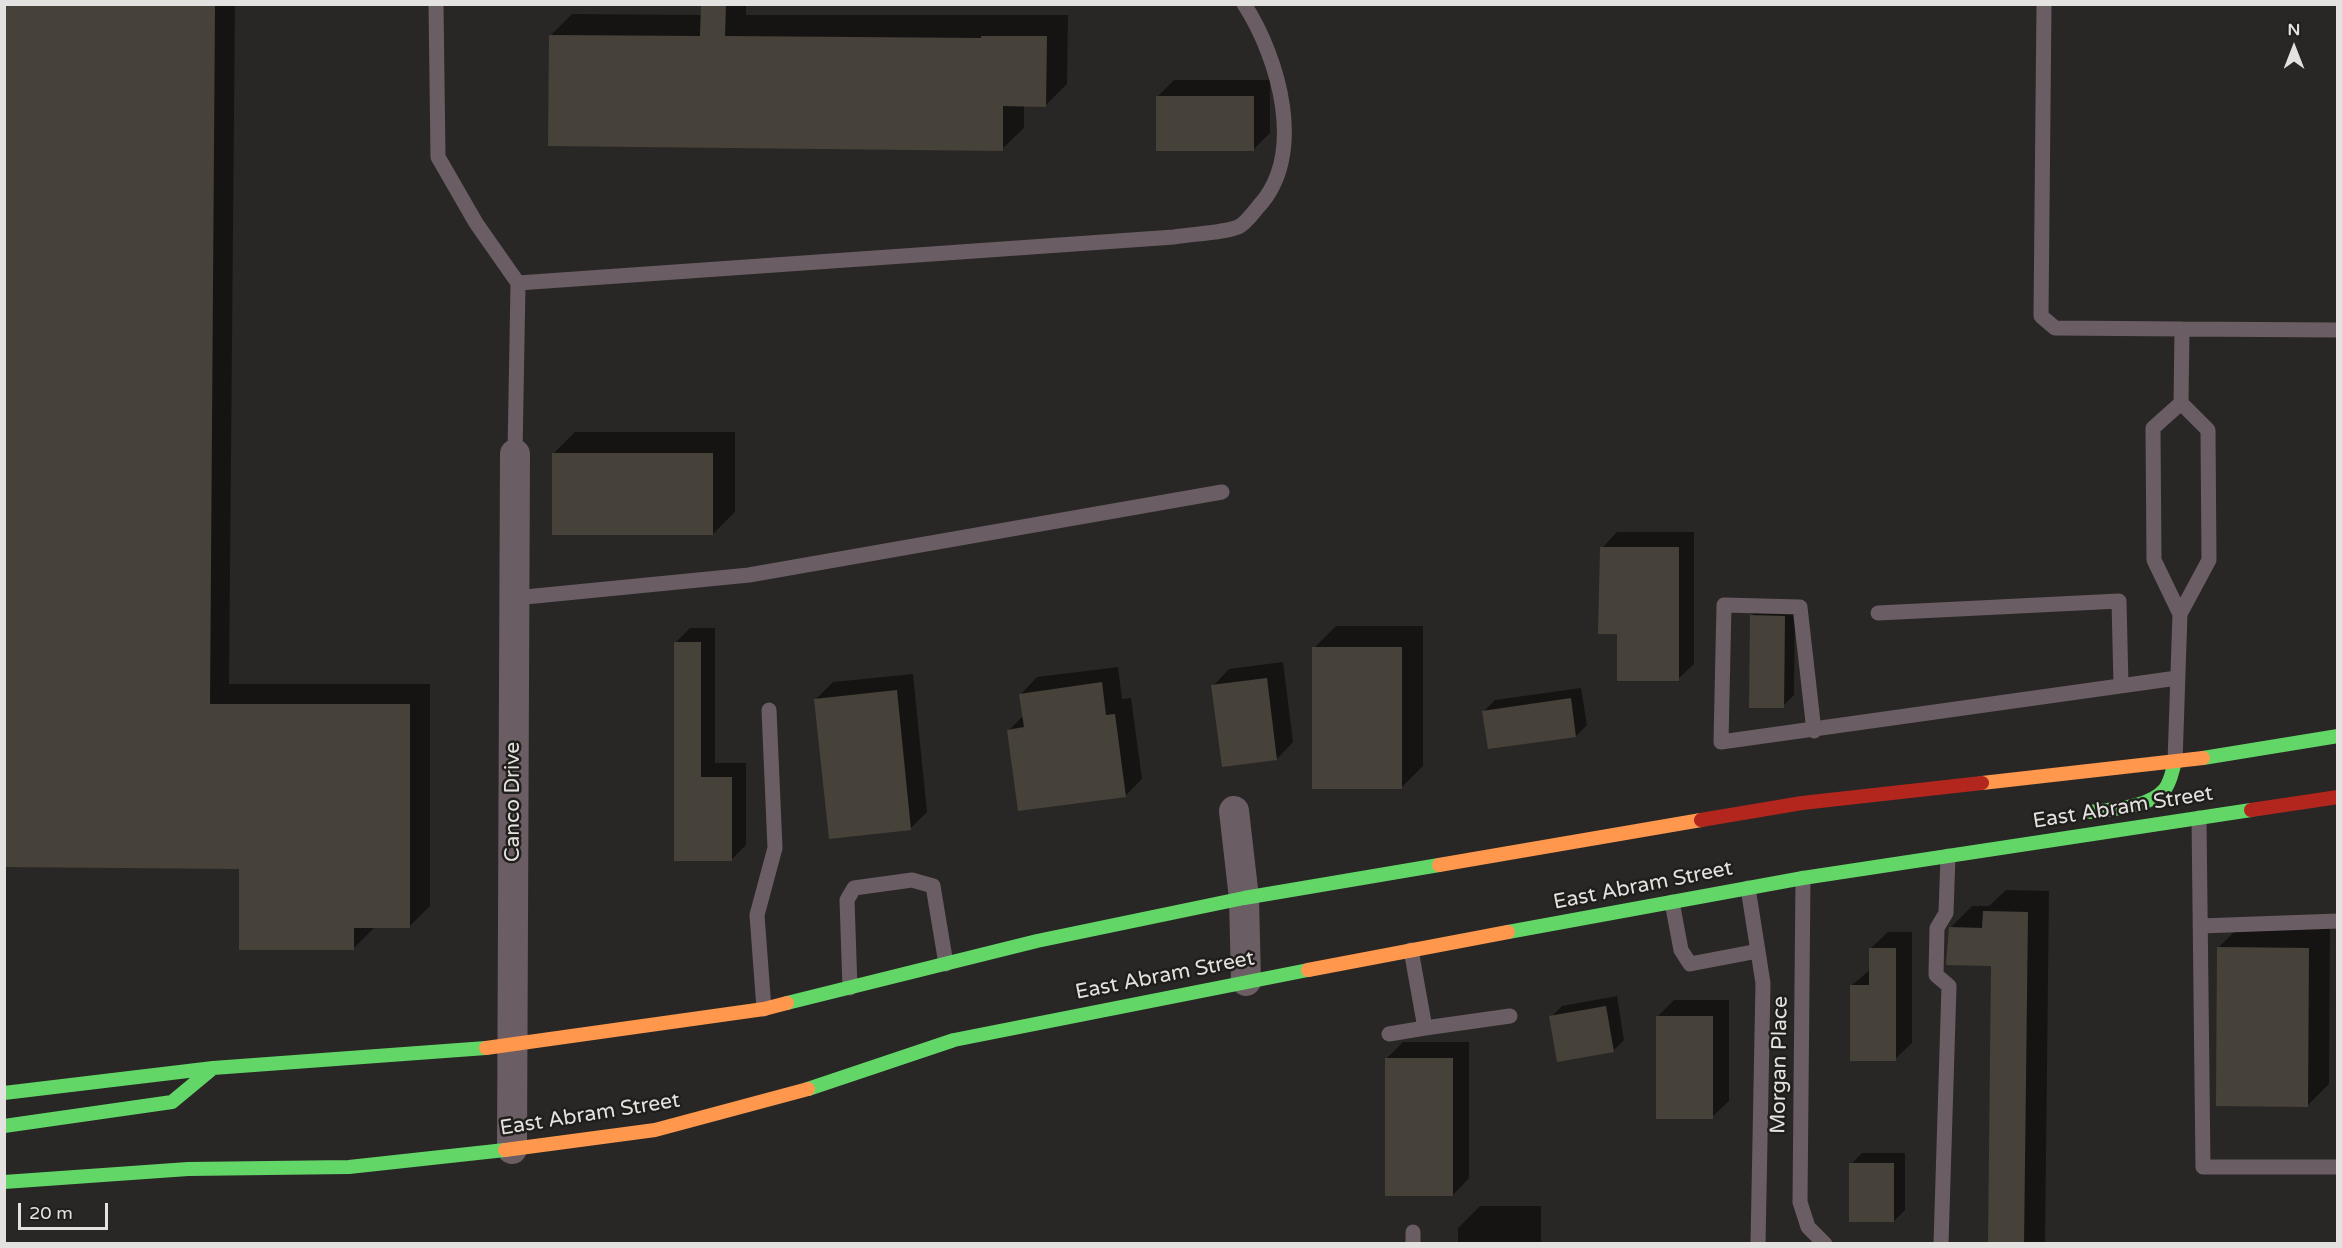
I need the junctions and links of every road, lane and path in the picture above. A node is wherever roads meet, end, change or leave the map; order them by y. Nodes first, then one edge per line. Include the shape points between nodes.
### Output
1 (436, 4) edge
2 (1244, 4) edge
3 (2044, 4) edge
4 (518, 283) junction
5 (2182, 329) junction
6 (2337, 330) edge
7 (2181, 403) junction
8 (515, 454) joint
9 (1222, 492) dead end
10 (514, 598) junction
11 (1878, 613) dead end
12 (2180, 614) junction
13 (2177, 678) junction
14 (2121, 687) junction
15 (769, 710) dead end
16 (1814, 730) junction
17 (2337, 736) edge
18 (2175, 762) junction
19 (2337, 797) edge
20 (1234, 811) dead end
21 (2077, 814) dead end
22 (2199, 818) junction
23 (1887, 851) dead end
24 (1948, 856) junction
25 (1848, 871) junction
26 (1803, 878) junction
27 (1748, 888) junction
28 (1244, 898) junction
29 (1672, 902) junction
30 (2337, 921) edge
31 (2200, 926) junction
32 (1411, 950) junction
33 (1758, 951) junction
34 (946, 964) junction
35 (1246, 981) junction
36 (850, 988) junction
37 (764, 1009) junction
38 (1510, 1016) dead end
39 (1425, 1028) junction
40 (1389, 1034) dead end
41 (512, 1046) junction
42 (213, 1068) junction
43 (4, 1093) edge
44 (4, 1126) edge
45 (512, 1149) junction
46 (2337, 1167) edge
47 (4, 1182) edge
48 (1758, 1244) edge
49 (1824, 1244) edge
50 (1941, 1244) edge

1 - 4 lane via 438,157
2 - 4 lane via 1274,65 1284,120 1282,164 1268,197 1240,226 1174,237
3 - 5 lane via 2041,316 2055,328
4 - 8 lane
5 - 6 lane
5 - 7 lane
7 - 12 lane via 2153,428 2154,560
7 - 12 lane via 2208,430 2209,560
8 - 10 street, Canco Drive
9 - 10 lane via 749,575
10 - 41 street, Canco Drive
11 - 14 lane via 2119,601
12 - 13 lane
13 - 14 lane
13 - 18 lane
14 - 16 lane
15 - 37 lane via 775,848 757,915
16 - 16 lane via 1721,742 1724,605 1800,607
17 - 18 main road, East Abram Street
18 - 21 main road via 2169,782 2160,794 2129,806
18 - 28 main road, East Abram Street via 1802,803
19 - 22 main road, East Abram Street
20 - 28 street
22 - 24 main road, East Abram Street
22 - 31 lane
23 - 25 main road
24 - 25 main road, East Abram Street
24 - 50 lane via 1946,913 1937,928 1936,975 1949,986
25 - 26 main road, East Abram Street
26 - 27 main road, East Abram Street
26 - 49 lane, Morgan Place via 1800,1202 1808,1227
27 - 29 main road, East Abram Street
27 - 33 lane
28 - 34 main road, East Abram Street
28 - 35 street
29 - 32 main road, East Abram Street
29 - 33 lane via 1681,950 1690,964
30 - 31 lane
31 - 46 lane via 2203,1167
32 - 35 main road, East Abram Street
32 - 39 lane
33 - 48 lane via 1763,983
34 - 36 main road, East Abram Street
34 - 36 lane via 933,886 912,880 854,888 847,900
35 - 45 main road, East Abram Street via 954,1040 816,1087 655,1130
36 - 37 main road, East Abram Street
37 - 41 main road, East Abram Street
38 - 39 lane
39 - 40 lane
41 - 42 main road, East Abram Street
41 - 45 street, Canco Drive
42 - 43 main road, East Abram Street
42 - 44 main road via 172,1102
45 - 47 main road, East Abram Street via 349,1167 188,1170

